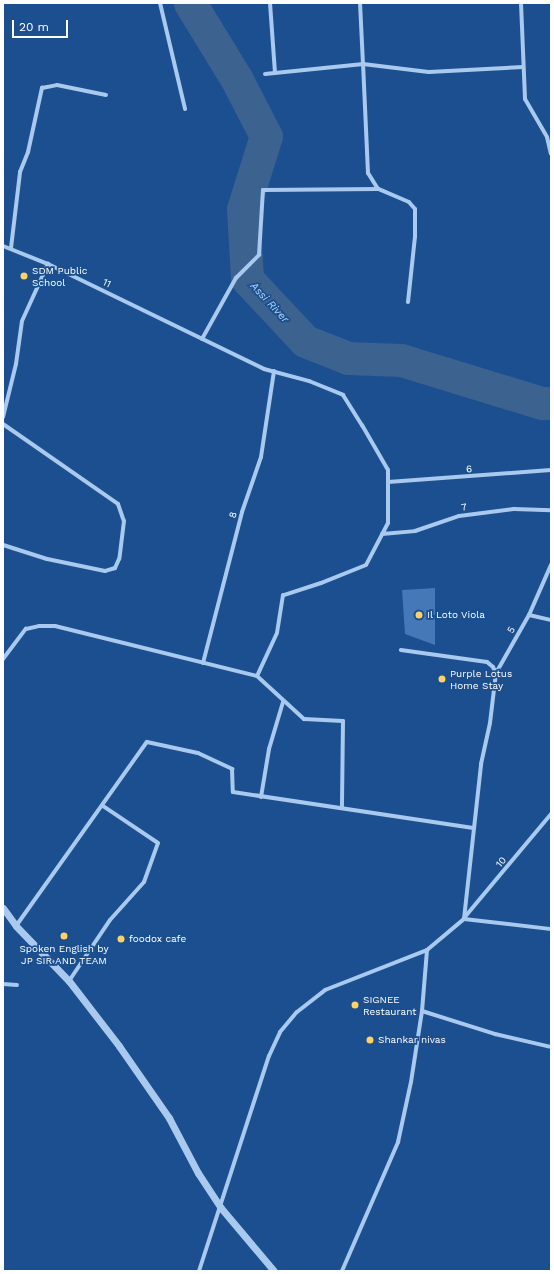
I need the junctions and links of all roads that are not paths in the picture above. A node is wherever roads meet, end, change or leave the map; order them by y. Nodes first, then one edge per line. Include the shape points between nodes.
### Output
1 (160, 3) edge
2 (270, 3) edge
3 (360, 3) edge
4 (521, 3) edge
5 (363, 64) junction
6 (523, 67) junction
7 (275, 73) junction
8 (265, 74) dead end
9 (106, 95) dead end
10 (185, 109) dead end
11 (551, 154) edge
12 (378, 189) junction
13 (3, 246) edge
14 (11, 248) junction
15 (48, 264) junction
16 (408, 302) dead end
17 (202, 339) junction
18 (274, 371) junction
19 (3, 417) edge
20 (3, 424) edge
21 (551, 470) edge
22 (388, 482) junction
23 (551, 510) edge
24 (382, 534) junction
25 (3, 544) edge
26 (551, 565) edge
27 (529, 614) junction
28 (551, 620) edge
29 (401, 650) dead end
30 (3, 659) edge
31 (203, 663) junction
32 (496, 673) junction
33 (257, 676) junction
34 (283, 702) junction
35 (261, 797) junction
36 (103, 806) junction
37 (342, 807) junction
38 (551, 814) edge
39 (473, 828) junction
40 (3, 908) edge
41 (464, 919) junction
42 (16, 926) junction
43 (551, 929) edge
44 (428, 950) junction
45 (69, 981) junction
46 (3, 984) edge
47 (17, 985) dead end
48 (422, 1011) junction
49 (550, 1047) edge
50 (221, 1208) junction
51 (199, 1271) edge
52 (274, 1271) edge
53 (342, 1271) edge

1 - 10 street
2 - 7 street
3 - 5 street
4 - 6 street
5 - 6 street via 429,72
5 - 7 street
5 - 12 street via 368,173
6 - 11 street via 525,99 547,137
7 - 8 street
9 - 14 street via 57,85 42,88 28,152 20,172
12 - 16 street via 409,202 415,209 415,236
12 - 17 street via 263,190 259,255 236,278
13 - 14 street, 11
14 - 15 street, 11
15 - 17 street, 11
15 - 19 street via 22,321 16,364
17 - 18 street, 11
18 - 22 street, 11 via 309,381 343,395 388,470
18 - 31 street, 8 via 261,457 242,512
20 - 25 street via 118,504 124,521 119,559 115,568 106,570 47,558
21 - 22 street, 6
22 - 24 street, 11 via 388,523
23 - 24 street, 7 via 514,509 459,516 415,531
24 - 33 street, 11 via 366,565 321,583 283,594 277,633
26 - 27 street
27 - 28 street
27 - 32 street, 5
29 - 32 street via 487,662 494,666
30 - 31 street via 26,629 55,626
31 - 33 street
32 - 39 street
33 - 34 street
34 - 35 street via 269,749
34 - 37 street via 304,719 343,721
35 - 36 street via 233,792 232,769 198,753 147,742
35 - 37 street
36 - 42 street
36 - 45 street via 158,843 144,882 110,920
37 - 39 street
38 - 41 street, 10
39 - 41 street
40 - 42 street
41 - 43 street
41 - 44 street, 10
42 - 45 street
44 - 48 street
44 - 50 street, 10 via 324,990 296,1012 280,1032 269,1056
45 - 50 street via 169,1118 198,1173
46 - 47 street
48 - 49 street via 495,1034
48 - 53 street via 398,1142
50 - 51 street, 10
50 - 52 street

